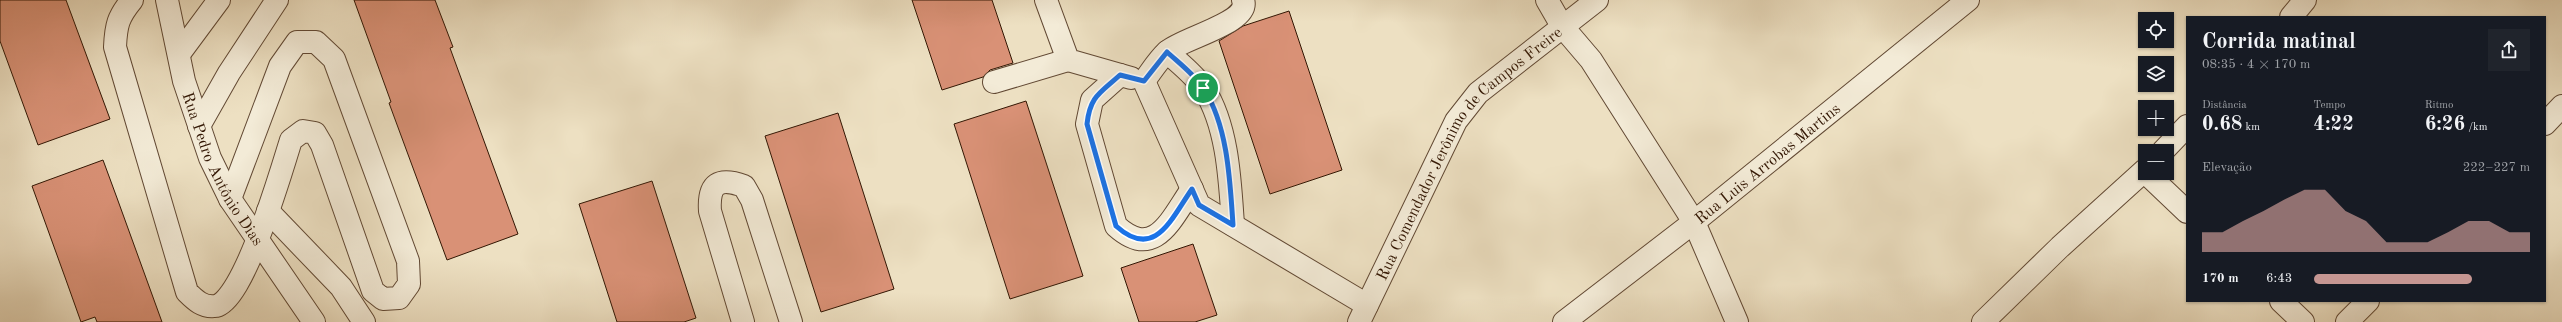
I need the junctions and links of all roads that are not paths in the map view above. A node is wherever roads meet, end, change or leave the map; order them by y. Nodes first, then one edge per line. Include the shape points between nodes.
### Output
1 (132, 0) edge
2 (168, 0) edge
3 (219, 0) edge
4 (277, 0) edge
5 (1046, 0) edge
6 (1243, 0) edge
7 (1546, 0) edge
8 (1597, 0) edge
9 (1968, 0) edge
10 (2305, 0) edge
11 (2292, 16) edge
12 (1562, 26) junction
13 (1167, 52) junction
14 (179, 54) junction
15 (1068, 60) junction
16 (1120, 75) junction
17 (1144, 81) junction
18 (994, 82) dead end
19 (2562, 106) edge
20 (2546, 123) edge
21 (199, 126) junction
22 (2186, 127) edge
23 (2170, 144) edge
24 (2138, 178) edge
25 (2153, 180) edge
26 (1192, 189) junction
27 (230, 199) junction
28 (268, 211) junction
29 (2186, 211) edge
30 (1694, 222) junction
31 (1233, 225) junction
32 (259, 239) junction
33 (2282, 302) edge
34 (2367, 302) edge
35 (1363, 314) edge
36 (314, 322) edge
37 (364, 322) edge
38 (743, 322) edge
39 (791, 322) edge
40 (1564, 322) edge
41 (1737, 322) edge
42 (1983, 322) edge
43 (2303, 322) edge
44 (2347, 322) edge

1 - 32 street via 120,16 115,30 115,47 187,292 198,304 216,306 228,298
2 - 14 street, Rua Pedro Antônio Dias
3 - 14 street
4 - 21 street via 229,73
5 - 15 street
6 - 13 street via 1242,11 1235,20 1184,40
7 - 12 street
8 - 12 street, Rua Comendador Jerônimo de Campos Freire
9 - 30 street, Rua Luis Arrobas Martins
10 - 11 street
12 - 30 street via 1591,60
12 - 35 street, Rua Comendador Jerônimo de Campos Freire via 1478,93 1456,121
13 - 17 street
13 - 31 street via 1203,88 1213,107 1229,167
14 - 21 street, Rua Pedro Antônio Dias via 184,81
15 - 16 street
15 - 18 street
16 - 17 street
16 - 26 street via 1092,100 1087,124 1116,226 1128,236 1143,240 1160,235
17 - 26 street
19 - 20 street
21 - 27 street, Rua Pedro Antônio Dias via 210,158
22 - 23 street
24 - 42 street via 2060,247
25 - 29 street
26 - 31 street via 1199,205
27 - 28 street via 280,66 297,42 316,42 334,59 408,261 409,284 399,298 383,299 373,291 322,145 314,133 303,131 291,140
27 - 32 street, Rua Pedro Antônio Dias
28 - 32 street
28 - 37 street, Rua Pedro Antônio Dias via 341,287
30 - 40 street, Rua Luis Arrobas Martins
30 - 41 street
31 - 35 street
32 - 36 street, Rua Pedro Antônio Dias
33 - 43 street
34 - 44 street
38 - 39 street via 710,210 709,195 716,184 728,180 744,186 752,200

